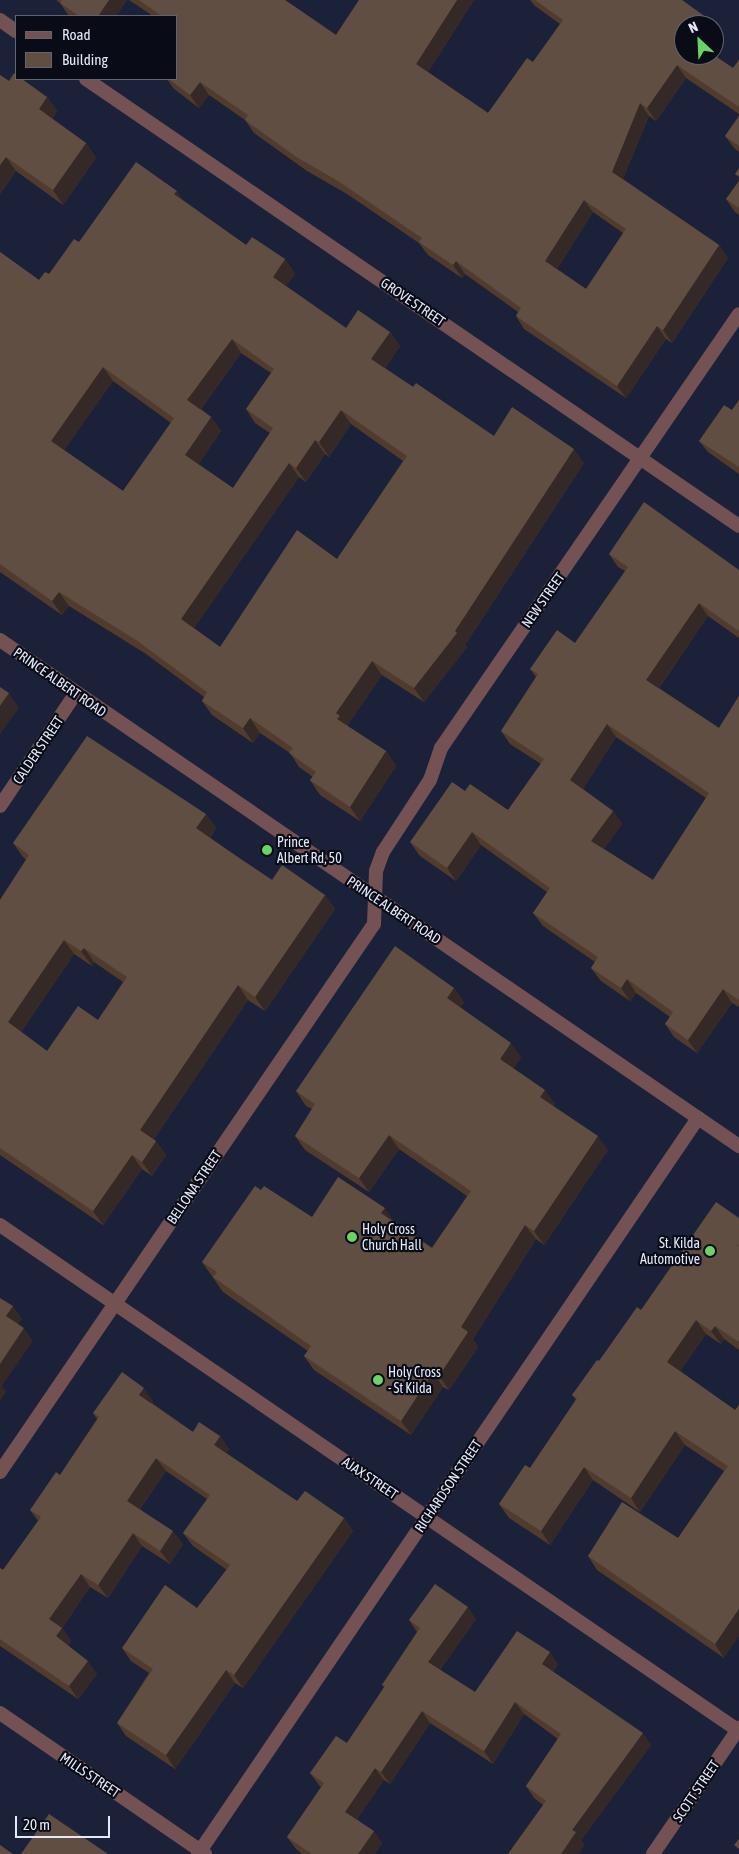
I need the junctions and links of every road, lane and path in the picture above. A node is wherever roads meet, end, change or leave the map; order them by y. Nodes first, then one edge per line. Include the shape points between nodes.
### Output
1 (0, 20) edge
2 (15, 30) edge
3 (87, 80) edge
4 (739, 314) edge
5 (641, 458) junction
6 (739, 526) edge
7 (0, 640) edge
8 (76, 693) junction
9 (0, 806) edge
10 (375, 897) junction
11 (698, 1118) junction
12 (739, 1146) edge
13 (0, 1225) edge
14 (115, 1303) junction
15 (0, 1472) edge
16 (428, 1518) junction
17 (0, 1713) edge
18 (739, 1730) edge
19 (202, 1853) edge
20 (653, 1854) edge

1 - 2 street
3 - 5 street, GROVE STREET
4 - 5 street, NEW STREET
5 - 6 street, GROVE STREET
5 - 10 street, NEW STREET via 441,748 430,780 383,852 376,871
7 - 8 street, PRINCE ALBERT ROAD
8 - 9 street, CALDER STREET
8 - 10 street, PRINCE ALBERT ROAD
10 - 11 street, PRINCE ALBERT ROAD
10 - 14 street, BELLONA STREET via 374,924
11 - 12 street, PRINCE ALBERT ROAD
11 - 16 street, RICHARDSON STREET
13 - 14 street, AJAX STREET
14 - 15 street, BELLONA STREET
14 - 16 street, AJAX STREET
16 - 18 street, AJAX STREET
16 - 19 street, RICHARDSON STREET
17 - 19 street, MILLS STREET
18 - 20 street, SCOTT STREET

